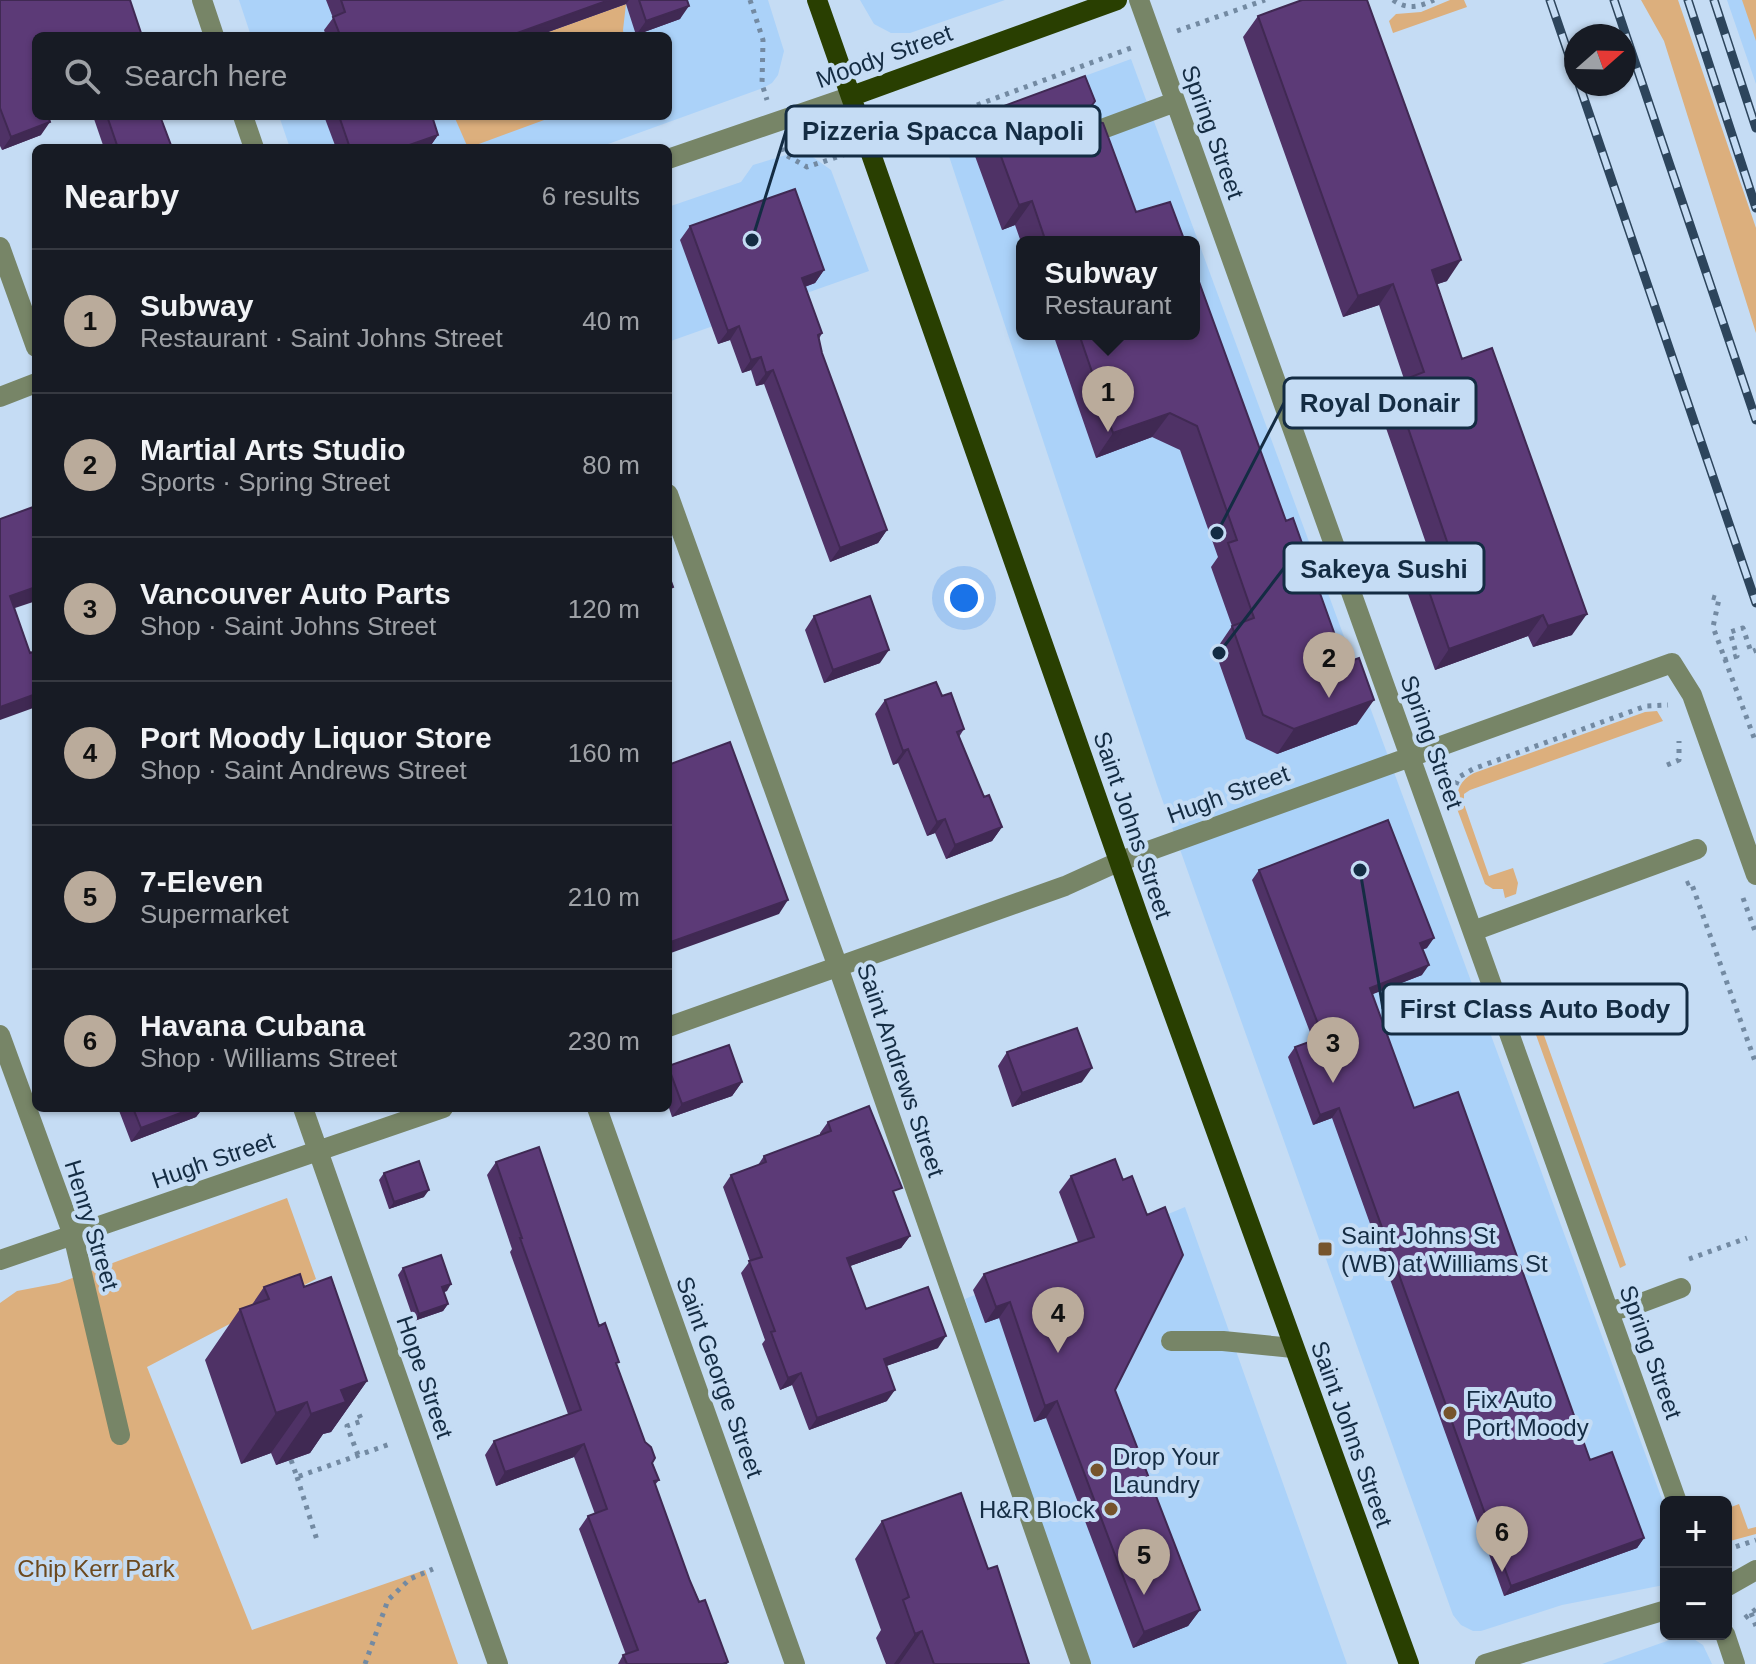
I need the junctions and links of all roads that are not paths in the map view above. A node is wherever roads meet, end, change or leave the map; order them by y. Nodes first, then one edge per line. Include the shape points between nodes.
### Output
1 (202, 0) edge
2 (817, 0) edge
3 (1139, 0) edge
4 (1111, 1) edge
5 (213, 32) edge
6 (852, 96) junction
7 (1175, 102) junction
8 (244, 120) edge
9 (1086, 135) edge
10 (253, 144) edge
11 (672, 158) edge
12 (0, 247) edge
13 (32, 336) edge
14 (32, 385) edge
15 (0, 397) edge
16 (672, 505) edge
17 (1410, 757) junction
18 (1697, 849) dead end
19 (1118, 862) junction
20 (1756, 875) edge
21 (1473, 931) junction
22 (838, 967) junction
23 (672, 1026) edge
24 (0, 1035) edge
25 (304, 1112) edge
26 (431, 1112) edge
27 (598, 1112) edge
28 (318, 1151) junction
29 (73, 1235) junction
30 (0, 1260) edge
31 (1681, 1288) dead end
32 (1609, 1311) junction
33 (1171, 1341) dead end
34 (1293, 1348) junction
35 (120, 1435) dead end
36 (1675, 1496) edge
37 (1756, 1570) edge
38 (1732, 1584) edge
39 (1660, 1612) edge
40 (1727, 1640) edge
41 (498, 1664) edge
42 (795, 1664) edge
43 (1081, 1664) edge
44 (1409, 1664) edge
45 (1485, 1664) edge
46 (1735, 1664) edge

1 - 5 street
2 - 6 main road, Saint Johns Street
3 - 7 street, Spring Street
4 - 6 main road, Moody Street
6 - 11 street, Moody Street
6 - 19 main road, Saint Johns Street
7 - 9 street
7 - 17 street, Spring Street
8 - 10 street
12 - 13 street
14 - 15 street
16 - 22 street, Saint Andrews Street
17 - 19 street, Hugh Street
17 - 20 street, Hugh Street via 1672,663 1692,695
17 - 21 street, Spring Street
18 - 21 street
19 - 22 street, Hugh Street
19 - 34 main road, Saint Johns Street
21 - 32 street, Spring Street
22 - 23 street, Hugh Street
22 - 43 street, Saint Andrews Street
24 - 29 street, Henry Street
25 - 28 street, Hope Street
26 - 28 street, Hugh Street
27 - 42 street, Saint George Street
28 - 29 street, Hugh Street
28 - 41 street, Hope Street
29 - 30 street, Hugh Street
29 - 35 street, Henry Street
31 - 32 street
32 - 36 street, Spring Street
33 - 34 street
34 - 44 main road, Saint Johns Street
37 - 38 street
39 - 45 street
40 - 46 street

